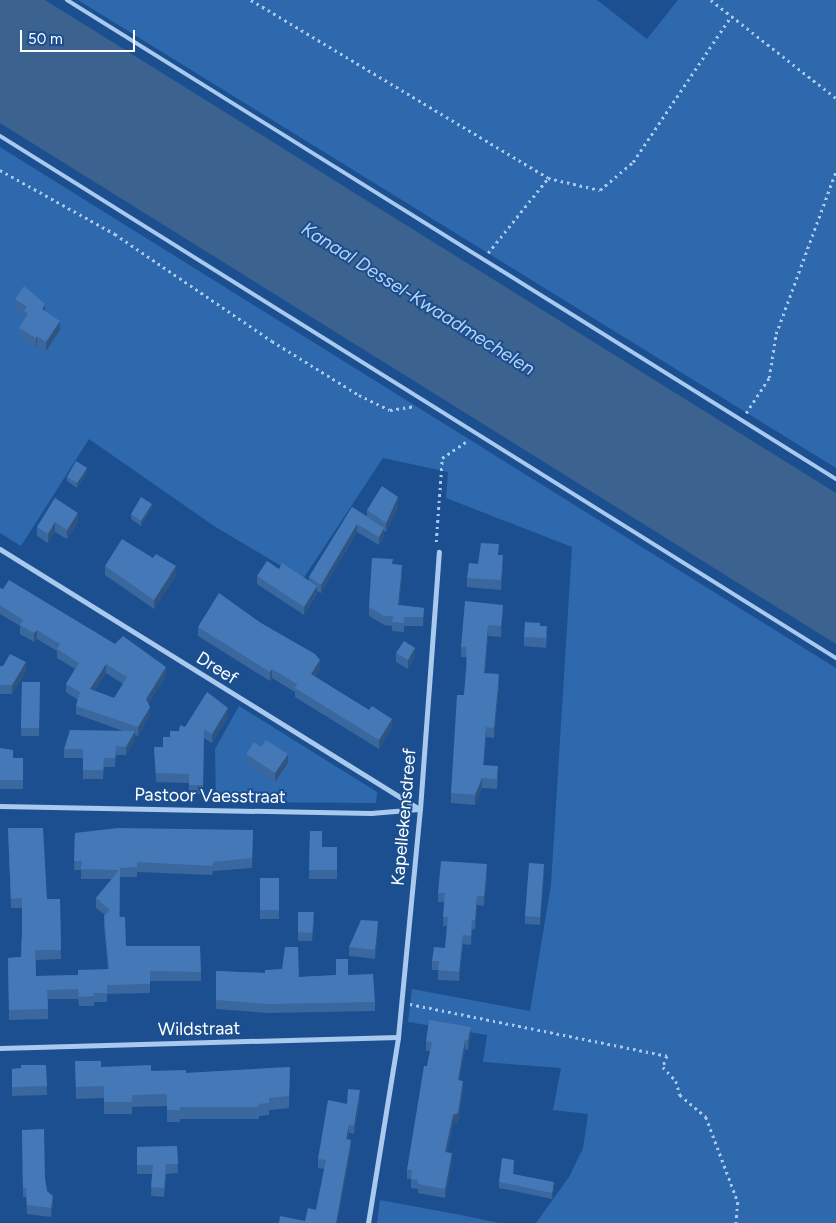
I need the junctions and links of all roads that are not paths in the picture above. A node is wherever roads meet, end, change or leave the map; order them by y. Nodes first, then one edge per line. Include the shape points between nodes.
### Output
1 (67, 0) edge
2 (0, 136) edge
3 (836, 479) edge
4 (0, 548) edge
5 (439, 552) road end
6 (836, 658) edge
7 (0, 806) edge
8 (420, 809) junction
9 (398, 1038) junction
10 (0, 1048) edge
11 (368, 1223) edge

1 - 3 lane
2 - 6 lane
4 - 8 street, Dreef
5 - 8 street, Kapellekensdreef
7 - 8 street, Pastoor Vaesstraat via 371,813
8 - 9 street, Kapellekensdreef
9 - 10 street, Wildstraat
9 - 11 street, Kapellekensdreef

